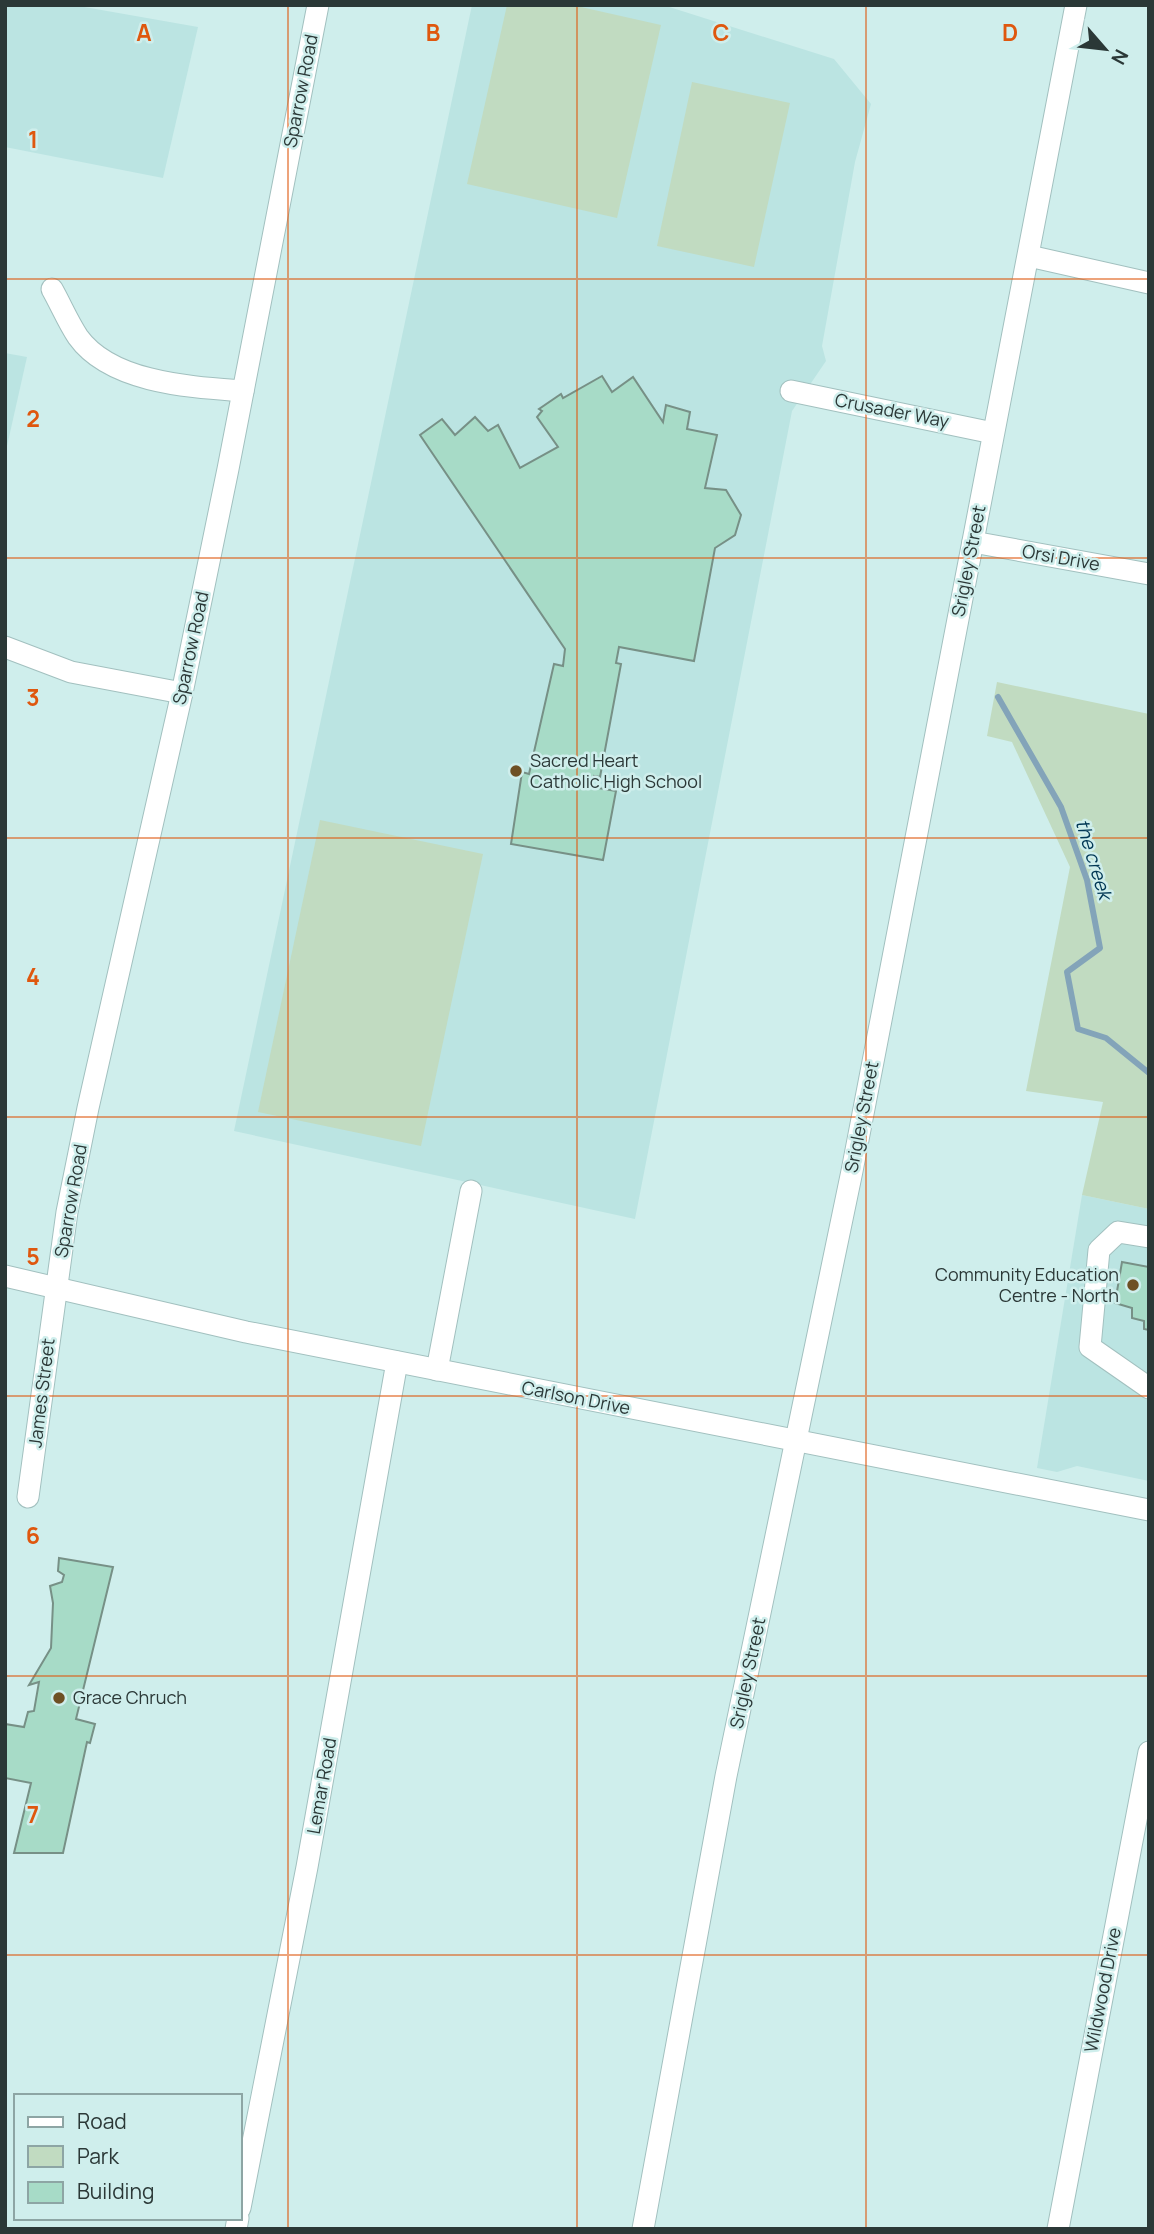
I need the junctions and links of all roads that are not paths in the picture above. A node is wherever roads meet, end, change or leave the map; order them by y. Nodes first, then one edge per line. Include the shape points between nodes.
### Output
1 (318, 5) edge
2 (1076, 5) edge
3 (1029, 256) junction
4 (1149, 283) edge
5 (52, 289) dead end
6 (243, 391) junction
7 (791, 391) dead end
8 (993, 433) junction
9 (973, 542) junction
10 (1149, 574) edge
11 (5, 647) edge
12 (182, 693) junction
13 (471, 1191) dead end
14 (1149, 1237) edge
15 (5, 1276) edge
16 (56, 1288) junction
17 (397, 1362) junction
18 (437, 1370) junction
19 (1149, 1388) edge
20 (797, 1441) junction
21 (28, 1497) dead end
22 (1149, 1510) edge
23 (1149, 1752) edge
24 (242, 2198) edge
25 (643, 2229) edge
26 (1058, 2229) edge

1 - 6 street, Sparrow Road
2 - 3 street, Srigley Street
3 - 4 street
3 - 8 street, Srigley Street
5 - 6 street via 79,338 106,363 140,376
6 - 12 street, Sparrow Road
7 - 8 street, Crusader Way
8 - 9 street, Srigley Street
9 - 10 street, Orsi Drive
9 - 20 street, Srigley Street
11 - 12 street via 71,672
12 - 16 street, Sparrow Road via 88,1108
13 - 18 street
14 - 19 street via 1118,1233 1099,1250 1090,1347
15 - 16 street, Carlson Drive
16 - 17 street, Carlson Drive
16 - 21 street, James Street
17 - 18 street, Carlson Drive
17 - 24 street, Lemar Road via 307,1867
18 - 20 street, Carlson Drive
20 - 22 street, Carlson Drive
20 - 25 street, Srigley Street via 726,1776
23 - 26 street, Wildwood Drive

